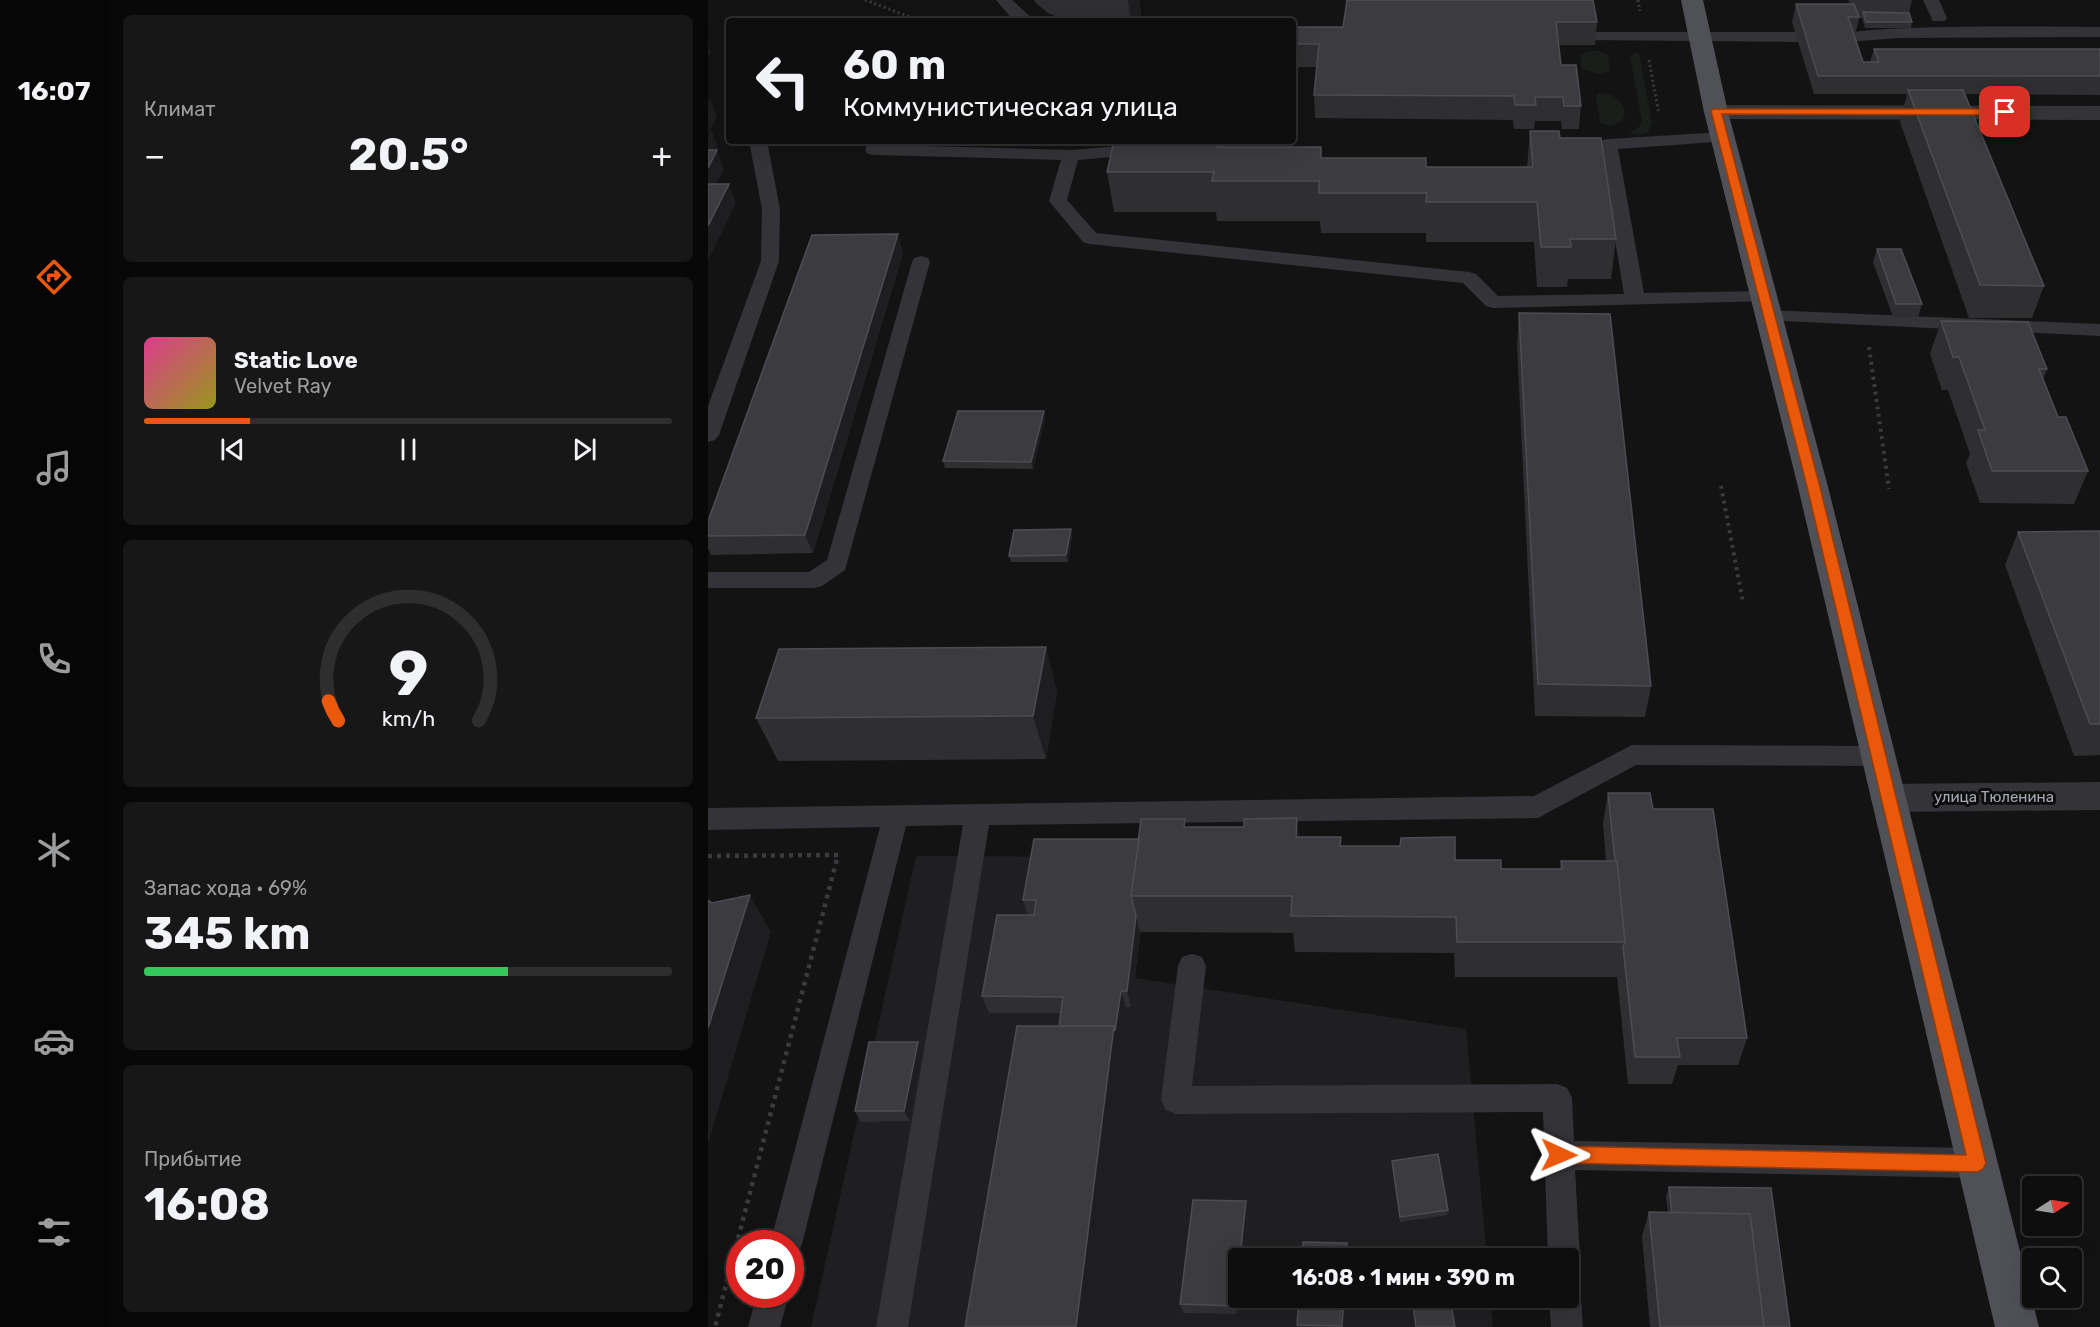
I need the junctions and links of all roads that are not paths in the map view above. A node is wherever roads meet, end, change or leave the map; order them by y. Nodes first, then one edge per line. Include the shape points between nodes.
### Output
1 (1004, 0) edge
2 (1692, 0) edge
3 (1930, 0) edge
4 (1021, 18) edge
5 (1939, 18) dead end
6 (1596, 19) edge
7 (2100, 32) edge
8 (1700, 36) junction
9 (1797, 37) edge
10 (1845, 37) edge
11 (2100, 113) edge
12 (1720, 124) junction
13 (759, 144) edge
14 (877, 144) edge
15 (1128, 144) edge
16 (1071, 155) junction
17 (921, 262) dead end
18 (1635, 299) junction
19 (1766, 307) junction
20 (2100, 330) edge
21 (708, 435) edge
22 (708, 580) edge
23 (1878, 756) junction
24 (2100, 796) edge
25 (1888, 798) junction
26 (978, 814) junction
27 (896, 816) junction
28 (708, 819) edge
29 (1192, 966) dead end
30 (1559, 1155) junction
31 (1977, 1163) junction
32 (790, 1230) edge
33 (1564, 1248) edge
34 (769, 1308) edge
35 (1566, 1308) edge
36 (764, 1327) edge
37 (892, 1327) edge
38 (1567, 1327) edge
39 (2017, 1327) edge

1 - 4 lane
2 - 8 main road
3 - 5 lane
6 - 8 lane via 1596,37
7 - 10 lane
8 - 9 lane
8 - 12 main road
11 - 12 street
12 - 18 lane via 1608,144
12 - 19 main road
13 - 21 lane via 771,209 770,261
14 - 16 lane via 874,150
15 - 16 lane via 1127,151
16 - 18 lane via 1058,201 1090,238 1469,278 1493,302
17 - 22 lane via 837,564 814,580
18 - 19 lane
19 - 20 lane via 1865,320
19 - 23 main road via 1814,487
23 - 25 main road
23 - 26 lane via 1632,756 1538,807
24 - 25 street, улица Тюленина
25 - 31 main road
26 - 27 lane
26 - 37 lane
27 - 28 lane
27 - 32 lane
29 - 30 lane via 1176,1100 1557,1098
30 - 31 lane
30 - 33 lane
31 - 39 main road
34 - 36 lane
35 - 38 lane

